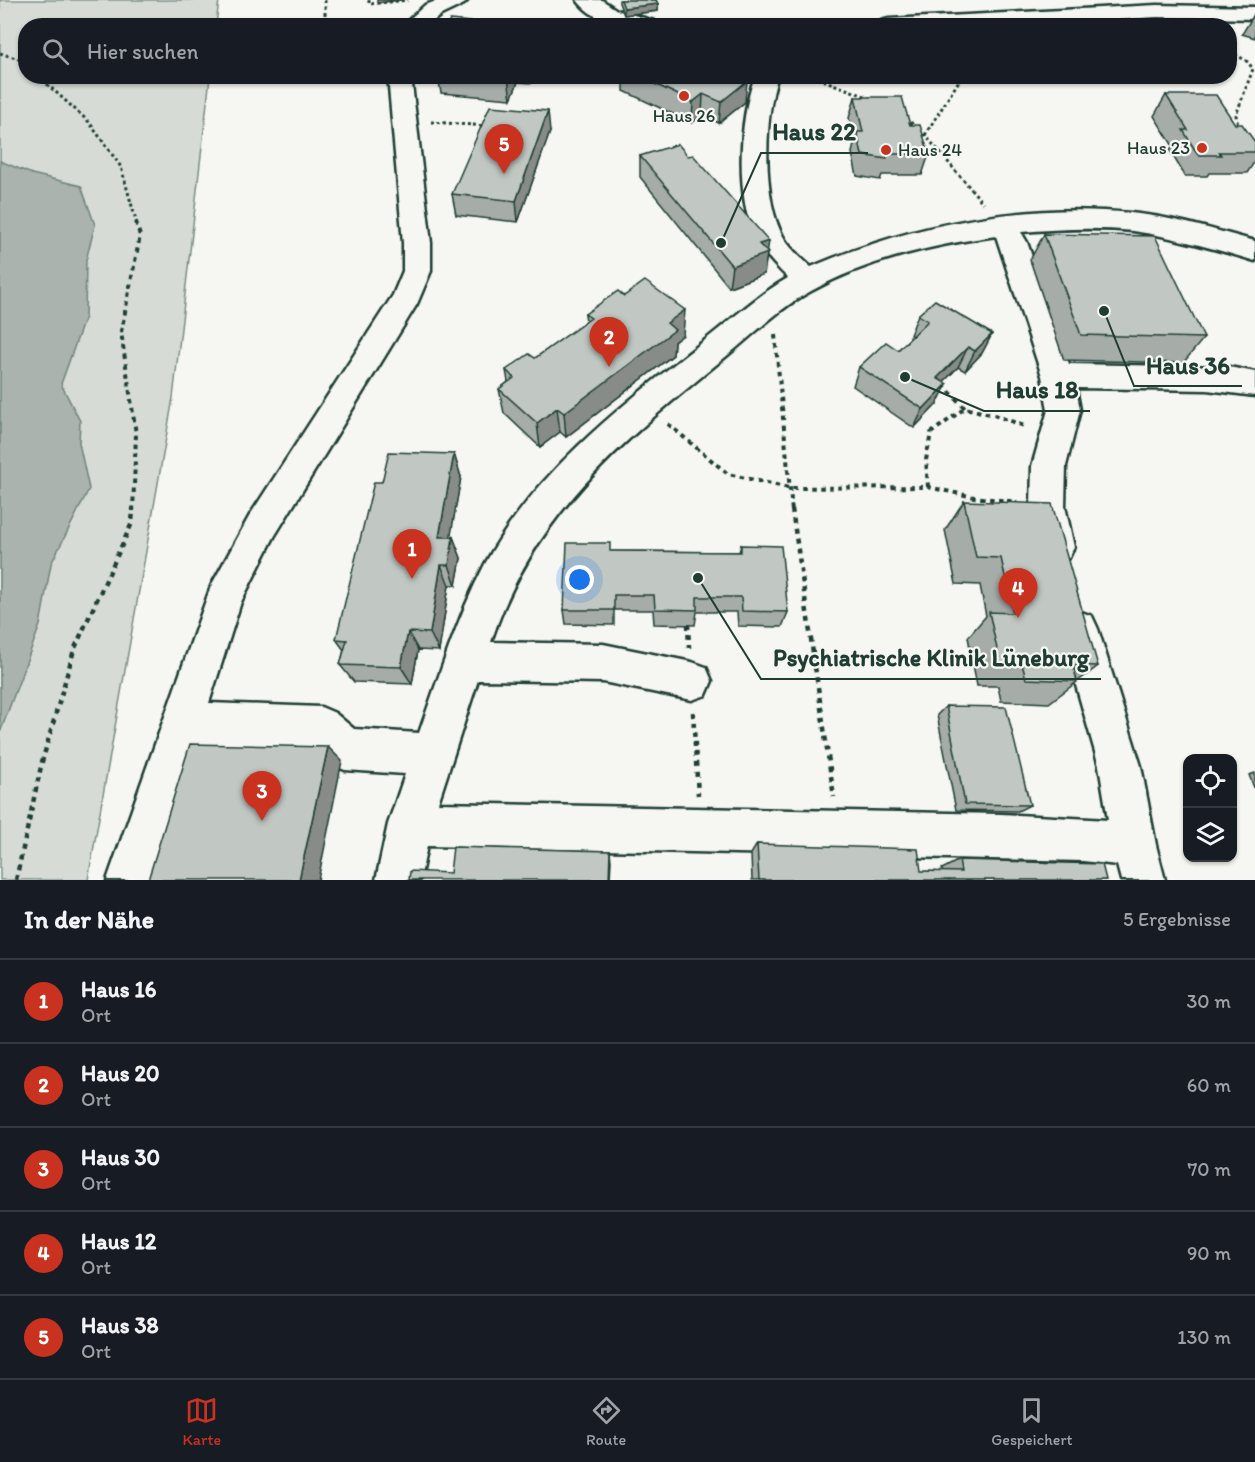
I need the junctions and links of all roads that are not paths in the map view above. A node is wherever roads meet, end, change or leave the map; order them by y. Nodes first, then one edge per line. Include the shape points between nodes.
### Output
1 (457, 0) edge
2 (588, 0) edge
3 (1255, 13) edge
4 (423, 18) edge
5 (619, 18) edge
6 (1032, 18) edge
7 (400, 84) edge
8 (763, 84) edge
9 (1004, 226) junction
10 (1255, 250) edge
11 (807, 280) junction
12 (1058, 376) junction
13 (1255, 384) edge
14 (465, 661) junction
15 (692, 681) road end
16 (183, 723) junction
17 (431, 755) junction
18 (410, 824) junction
19 (1138, 862) edge
20 (129, 880) edge
21 (398, 880) edge

1 - 4 lane
2 - 5 lane
3 - 6 lane via 1157,11
7 - 16 lane via 417,271 407,297 262,526 224,598
8 - 11 lane via 756,136 762,221 782,255
9 - 10 lane via 1106,220 1186,232
9 - 11 lane via 883,251
9 - 12 lane via 1013,242
11 - 14 lane via 646,405 558,487 499,574
12 - 13 lane via 1207,378
12 - 19 lane via 1064,410 1049,466 1048,506 1067,589 1120,766
14 - 15 lane via 603,663
14 - 17 lane
16 - 17 lane via 321,727 345,748
16 - 20 lane
17 - 18 lane
18 - 19 lane via 1083,839
18 - 21 lane

